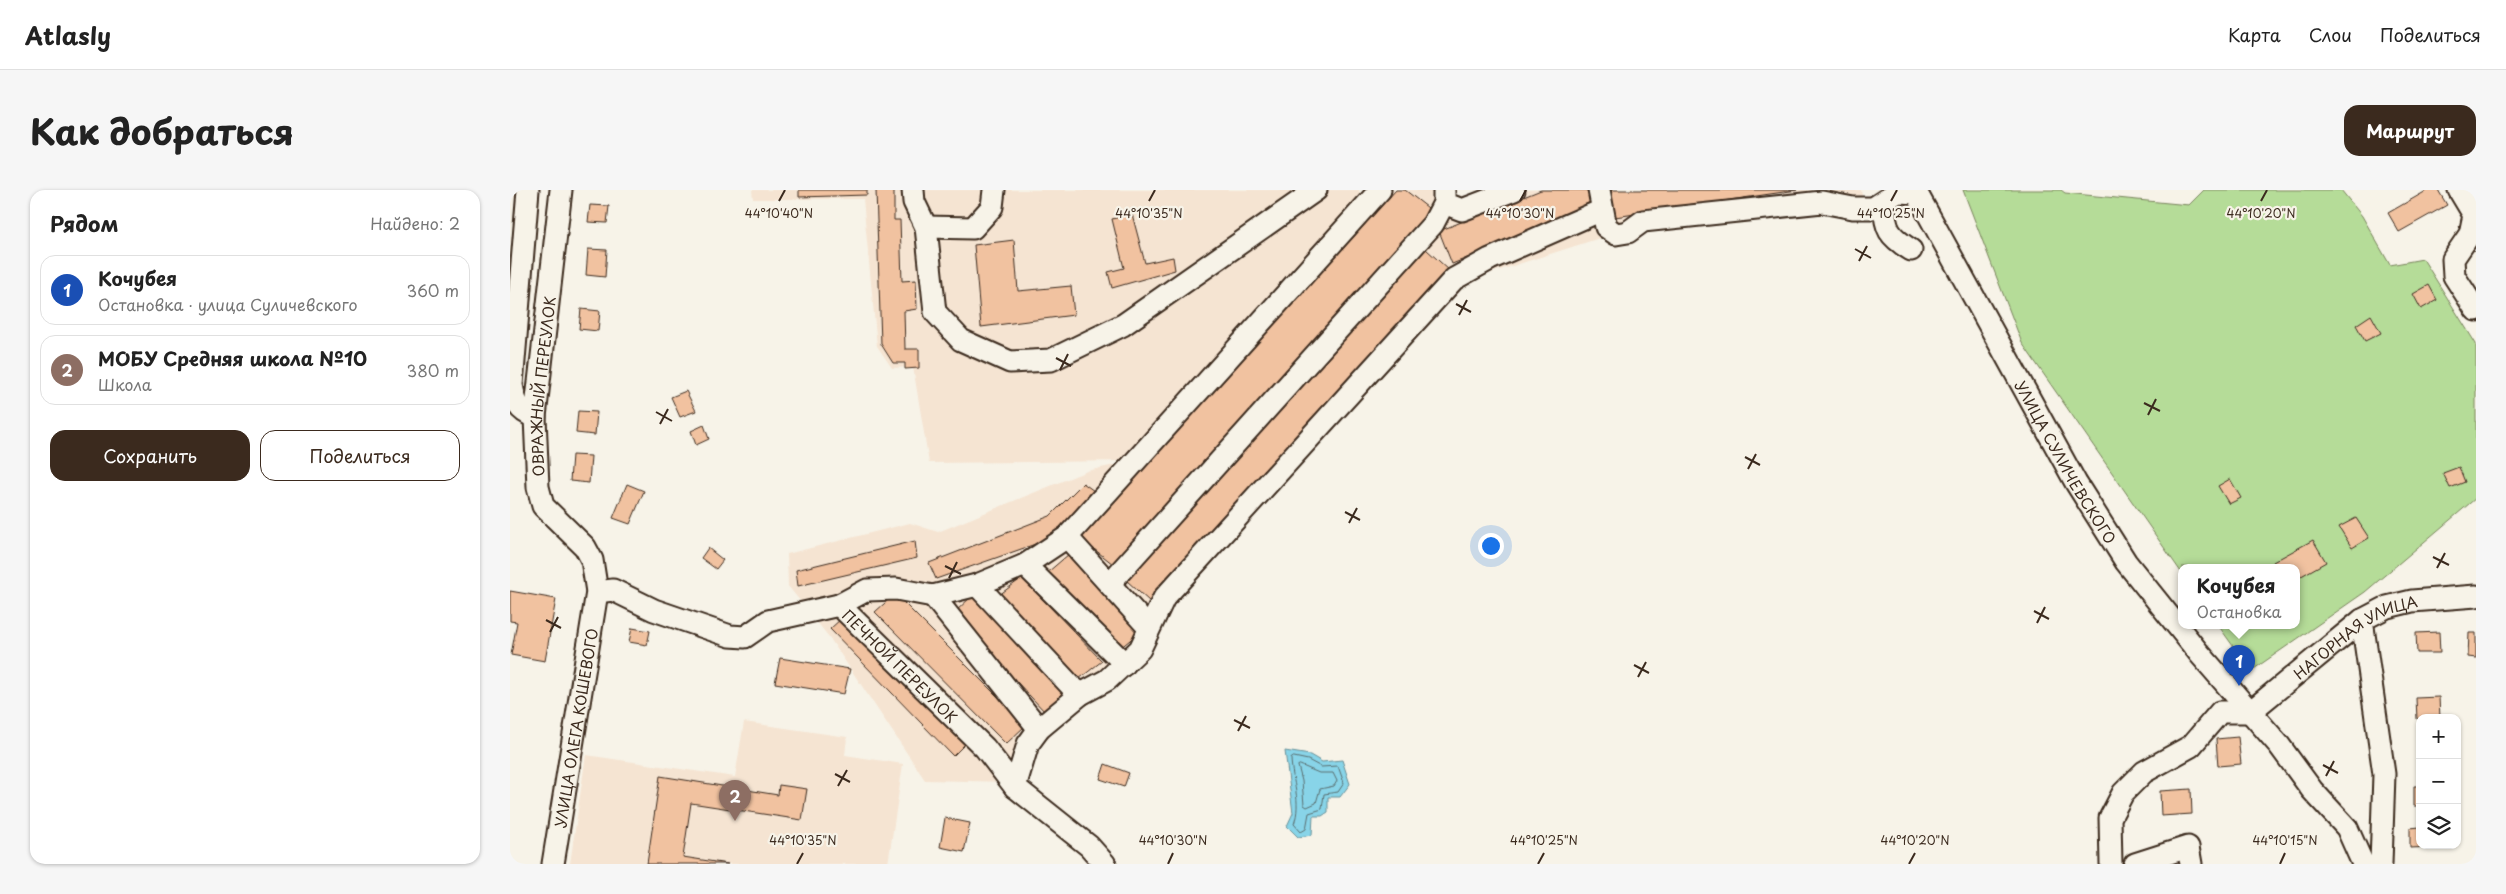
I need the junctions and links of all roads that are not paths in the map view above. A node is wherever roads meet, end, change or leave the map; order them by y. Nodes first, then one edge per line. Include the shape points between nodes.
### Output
1 (528, 190) edge
2 (561, 190) edge
3 (913, 190) edge
4 (994, 190) edge
5 (1316, 190) edge
6 (1380, 190) edge
7 (1514, 190) edge
8 (2459, 190) edge
9 (1916, 192) edge
10 (1444, 197) edge
11 (1601, 200) edge
12 (1884, 203) junction
13 (2475, 215) edge
14 (926, 227) junction
15 (1911, 250) dead end
16 (2476, 310) edge
17 (535, 417) junction
18 (1067, 537) junction
19 (1025, 565) junction
20 (1110, 582) junction
21 (977, 585) junction
22 (597, 592) junction
23 (933, 596) junction
24 (2476, 596) edge
25 (838, 605) junction
26 (2362, 620) junction
27 (1148, 627) junction
28 (2178, 627) edge
29 (2180, 629) edge
30 (1125, 664) junction
31 (1081, 694) junction
32 (2250, 712) junction
33 (1039, 729) junction
34 (1015, 786) junction
35 (1103, 863) edge
36 (553, 864) edge
37 (2111, 864) edge
38 (2135, 864) edge
39 (2191, 864) edge
40 (2363, 864) edge
41 (2381, 864) edge

1 - 17 street via 512,385 516,403 525,413
2 - 17 street, ОВРАЖНЫЙ ПЕРЕУЛОК
3 - 14 street via 914,202
4 - 14 street via 992,207 973,228
5 - 14 street via 1123,324 1051,360 1010,362 962,340 935,312
6 - 18 street
7 - 10 street via 1462,210
8 - 13 street
9 - 12 street via 1898,192
9 - 28 street, УЛИЦА СУЛИЧЕВСКОГО via 2076,483 2126,562
10 - 20 street via 1433,224
11 - 12 street via 1606,228 1616,234 1628,232 1643,221 1822,202 1853,208 1874,208
11 - 27 street via 1454,279 1164,598
12 - 15 street via 1885,222 1893,238
13 - 16 street via 2470,234 2453,259 2454,276
17 - 22 street, ОВРАЖНЫЙ ПЕРЕУЛОК via 538,487 543,506 585,547 592,560
18 - 19 street
18 - 20 street
19 - 21 street
19 - 30 street
20 - 27 street
21 - 23 street
21 - 31 street
22 - 25 street, ПЕЧНОЙ ПЕРЕУЛОК via 613,590 654,610 730,636 746,637 768,621
22 - 36 street, УЛИЦА ОЛЕГА КОШЕВОГО
23 - 25 street via 896,589 867,590
23 - 33 street
24 - 26 street, НАГОРНАЯ УЛИЦА via 2412,601 2387,607
25 - 34 street, ПЕЧНОЙ ПЕРЕУЛОК via 985,748
26 - 32 street, НАГОРНАЯ УЛИЦА
26 - 41 street via 2384,774
27 - 30 street via 1140,649
29 - 32 street, УЛИЦА СУЛИЧЕВСКОГО
30 - 31 street via 1106,680
31 - 33 street
32 - 37 street via 2220,712 2191,746 2144,772 2122,793 2110,818
32 - 40 street, УЛИЦА СУЛИЧЕВСКОГО via 2347,828
33 - 34 street via 1028,744
34 - 35 street, ПЕЧНОЙ ПЕРЕУЛОК via 1089,846
38 - 39 street via 2188,847

